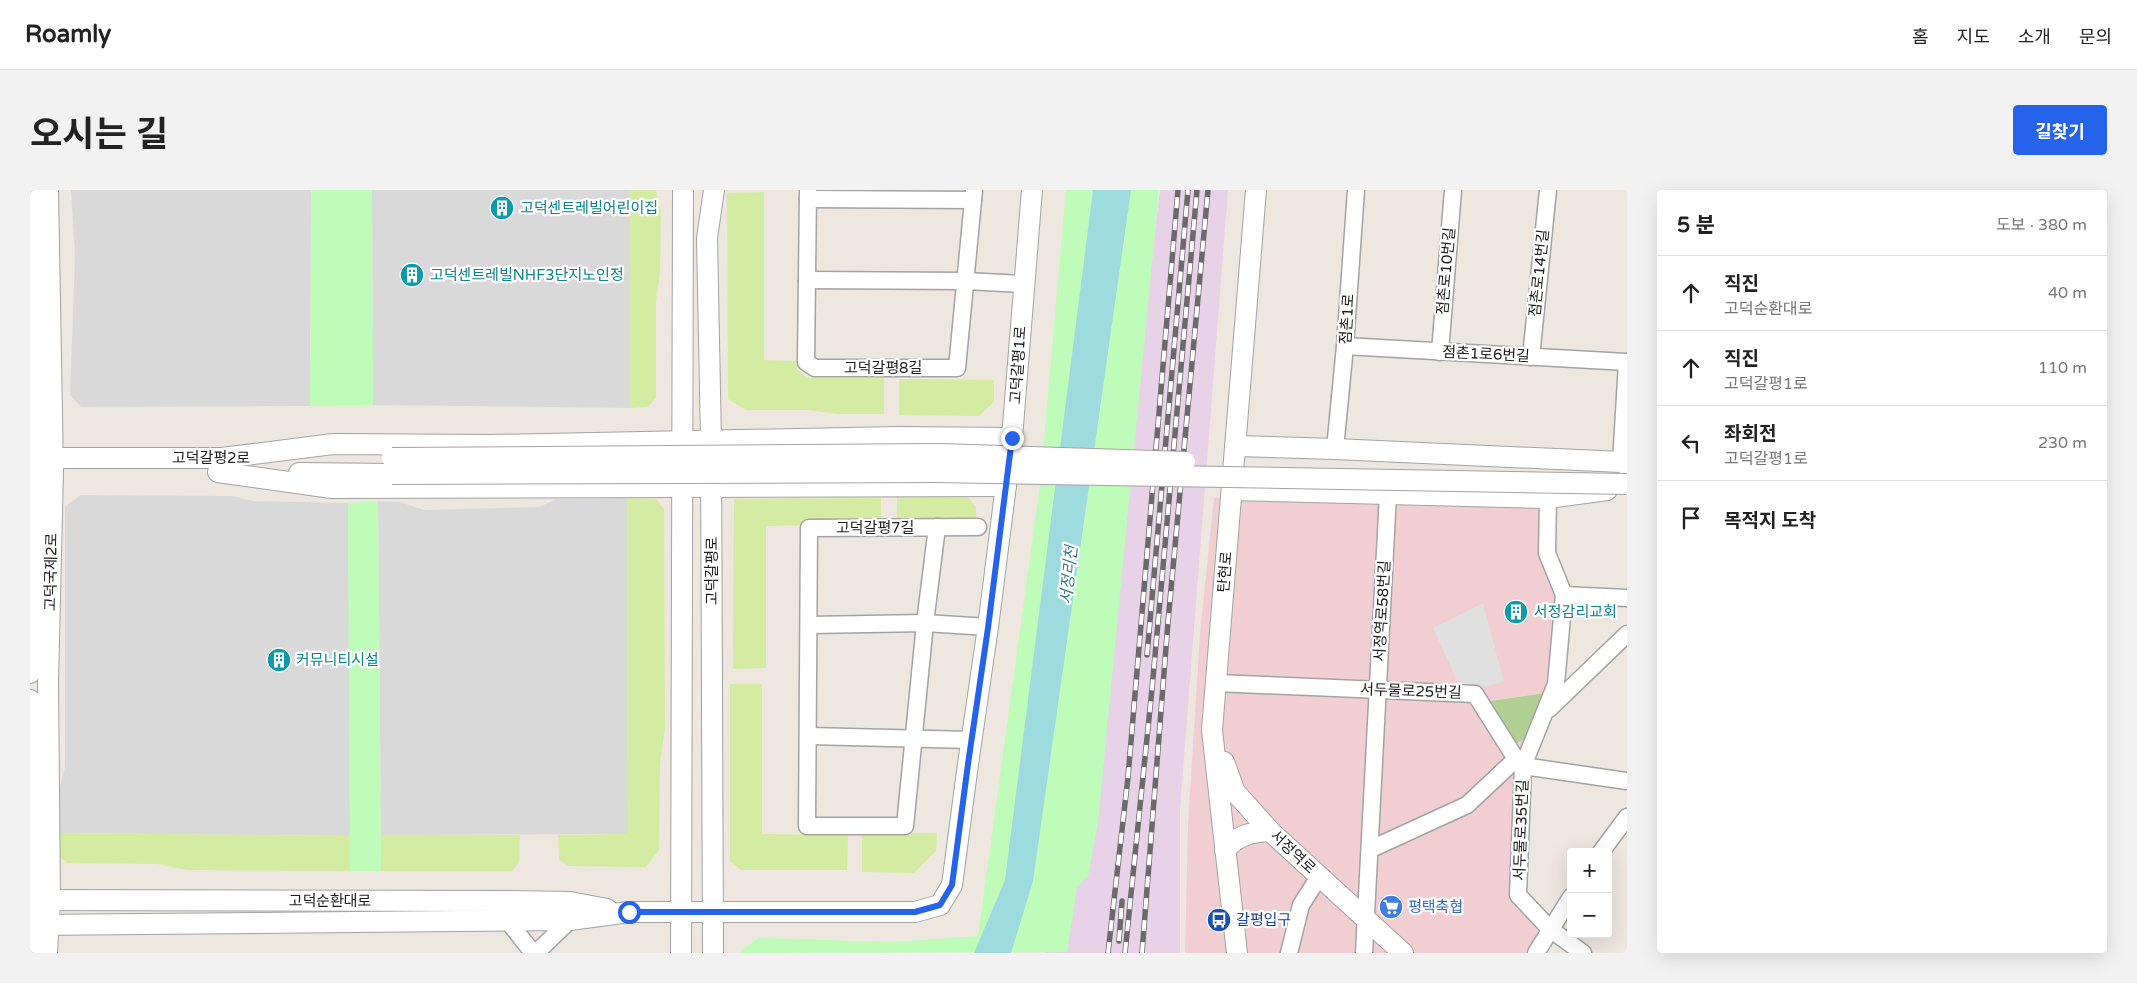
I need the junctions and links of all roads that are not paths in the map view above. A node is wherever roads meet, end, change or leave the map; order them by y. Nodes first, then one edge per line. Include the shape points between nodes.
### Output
1 (30, 190) edge
2 (48, 190) edge
3 (683, 190) edge
4 (714, 190) edge
5 (1032, 190) edge
6 (1256, 190) edge
7 (1356, 190) edge
8 (1453, 190) edge
9 (1548, 190) edge
10 (808, 194) edge
11 (973, 195) edge
12 (807, 280) junction
13 (966, 281) junction
14 (1024, 284) junction
15 (1345, 346) junction
16 (1440, 352) junction
17 (1531, 356) junction
18 (1627, 363) edge
19 (897, 437) junction
20 (1012, 438) junction
21 (711, 440) junction
22 (684, 441) junction
23 (1235, 446) junction
24 (1335, 449) junction
25 (39, 465) edge
26 (220, 465) junction
27 (392, 466) junction
28 (1625, 466) edge
29 (1627, 485) edge
30 (897, 486) junction
31 (1006, 486) junction
32 (683, 488) junction
33 (712, 488) junction
34 (1232, 490) junction
35 (1388, 494) junction
36 (1548, 498) junction
37 (978, 526) dead end
38 (937, 528) junction
39 (1564, 595) junction
40 (1627, 598) edge
41 (925, 623) junction
42 (810, 625) junction
43 (988, 628) junction
44 (1627, 634) edge
45 (30, 673) edge
46 (1216, 684) junction
47 (1377, 690) junction
48 (30, 700) edge
49 (1546, 712) junction
50 (1212, 730) junction
51 (809, 736) junction
52 (913, 737) junction
53 (971, 740) junction
54 (1520, 762) junction
55 (1627, 781) edge
56 (1627, 817) edge
57 (1270, 831) junction
58 (1604, 848) edge
59 (1371, 849) junction
60 (1225, 850) junction
61 (1319, 876) junction
62 (37, 900) edge
63 (1567, 903) edge
64 (629, 912) junction
65 (682, 912) junction
66 (714, 912) junction
67 (1365, 918) junction
68 (570, 920) junction
69 (508, 921) junction
70 (37, 925) edge
71 (1550, 929) junction
72 (35, 953) edge
73 (47, 953) edge
74 (534, 953) edge
75 (681, 953) edge
76 (713, 953) edge
77 (1236, 953) edge
78 (1289, 953) edge
79 (1364, 953) edge
80 (1403, 953) edge
81 (1536, 953) edge
82 (1583, 953) edge

1 - 25 street, 고덕국제2로
2 - 25 street, 고덕국제2로
3 - 22 street, 고덕갈평로
4 - 21 street, 고덕갈평로 via 707,238
5 - 14 street, 고덕갈평1로
6 - 23 street, 탄현로
7 - 15 street, 점촌1로
8 - 16 street, 점촌로10번길
9 - 17 street, 점촌로14번길
10 - 11 street
10 - 12 street, 고덕갈평8길
11 - 13 street, 고덕갈평8길
12 - 13 street
12 - 13 street, 고덕갈평8길 via 806,362 815,368 957,368
13 - 14 street
14 - 20 street, 고덕갈평1로
15 - 16 street, 점촌1로6번길
15 - 24 street, 점촌1로
16 - 17 street, 점촌1로6번길
17 - 18 street, 점촌1로6번길
18 - 28 street
19 - 20 street
19 - 21 street
19 - 30 street
20 - 31 street, 고덕갈평1로
21 - 22 street
21 - 33 street, 고덕갈평로
22 - 26 street via 333,444
22 - 32 street, 고덕갈평로
23 - 24 street
23 - 34 street, 탄현로
24 - 28 street
25 - 26 street, 고덕갈평2로
25 - 45 street, 고덕국제2로
25 - 62 street, 고덕국제2로 via 48,682
26 - 27 street, 고덕갈평2로
26 - 32 street via 332,488
27 - 28 street, bridge via 939,454 1253,464
27 - 29 street, bridge
29 - 36 street
30 - 31 street
30 - 33 street
31 - 43 street, 고덕갈평1로
32 - 33 street
32 - 65 street, 고덕갈평로
33 - 66 street, 고덕갈평로
34 - 35 street
34 - 46 street, 탄현로
35 - 36 street
35 - 47 street, 서정역로58번길
36 - 39 street, 서두물로35번길 via 1547,553
37 - 38 street
38 - 41 street, 고덕갈평7길
38 - 42 street, 고덕갈평7길 via 809,528
39 - 40 street
39 - 49 street, 서두물로35번길 via 1556,684
41 - 42 street
41 - 43 street
41 - 52 street, 고덕갈평7길
42 - 51 street, 고덕갈평7길
43 - 53 street, 고덕갈평1로
44 - 49 street, 서두물로35번길
46 - 47 street, 서두물로25번길
46 - 50 street, 탄현로
47 - 54 street, 서두물로25번길 via 1475,694
47 - 59 street, 서정역로58번길
48 - 62 street
49 - 54 street, 서두물로35번길
50 - 57 street, 서정역로 via 1234,792
50 - 60 street, 탄현로
51 - 52 street
51 - 52 street, 고덕갈평7길 via 807,826 905,826
52 - 53 street
53 - 66 street, 고덕갈평1로 via 952,885 940,905 915,912
54 - 55 street
54 - 59 street via 1467,804
54 - 71 street, 서두물로35번길 via 1518,895
56 - 58 street
57 - 60 street via 1252,832 1238,838
57 - 61 street, 서정역로
59 - 67 street, 서정역로58번길
60 - 77 street, 탄현로
61 - 67 street, 서정역로
61 - 78 street via 1301,905
62 - 64 street, 고덕순환대로 via 570,902
62 - 70 street
63 - 71 street
64 - 65 street, 고덕순환대로
64 - 68 street, 고덕순환대로
65 - 66 street, 고덕순환대로
65 - 75 street, 고덕갈평로
66 - 76 street, 고덕갈평로
67 - 79 street, 서정역로58번길
67 - 80 street, 서정역로
68 - 69 street, 고덕순환대로
68 - 74 street
69 - 70 street, 고덕순환대로
69 - 74 street
70 - 72 street
70 - 73 street
71 - 81 street
71 - 82 street, 서두물로35번길

